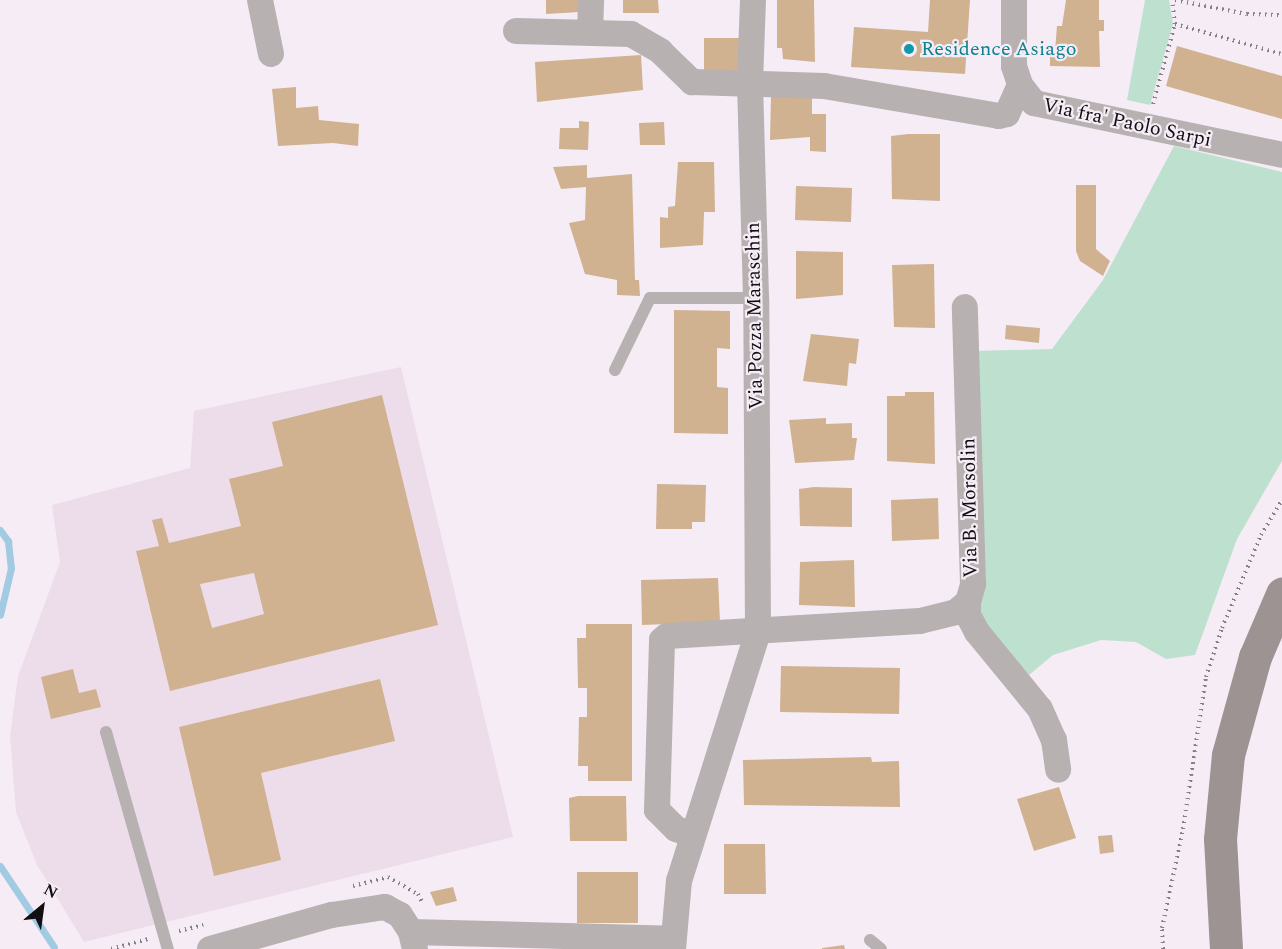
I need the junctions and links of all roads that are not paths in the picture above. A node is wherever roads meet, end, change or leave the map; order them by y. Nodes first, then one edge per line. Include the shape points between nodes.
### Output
1 (260, 0) edge
2 (591, 0) edge
3 (753, 0) edge
4 (1014, 0) edge
5 (516, 31) dead end
6 (590, 32) junction
7 (271, 54) dead end
8 (750, 82) junction
9 (1020, 85) junction
10 (1282, 155) edge
11 (756, 298) junction
12 (965, 307) dead end
13 (615, 370) dead end
14 (1282, 594) edge
15 (968, 602) junction
16 (758, 632) junction
17 (106, 732) dead end
18 (1058, 770) dead end
19 (692, 835) junction
20 (870, 940) dead end
21 (413, 941) edge
22 (673, 944) edge
23 (168, 949) edge
24 (210, 949) edge
25 (881, 949) edge
26 (1226, 949) edge

1 - 7 street
2 - 6 street
3 - 8 street, Via Pozza Maraschin
4 - 9 street via 1014,66
5 - 6 street, Via fra' Paolo Sarpi
6 - 8 street, Via fra' Paolo Sarpi via 631,34 649,42 692,82
8 - 9 street, Via fra' Paolo Sarpi via 824,86 999,116 1006,114
8 - 11 street, Via Pozza Maraschin
9 - 10 street, Via fra' Paolo Sarpi via 1034,103 1045,107
11 - 13 lane via 650,298
11 - 16 street, Via Pozza Maraschin
12 - 15 street, Via B. Morsolin via 973,584
14 - 26 main road via 1255,657 1228,755 1220,839
15 - 16 street, Via B. Morsolin via 956,612 920,621
15 - 18 street via 968,615 977,632 1040,709 1054,740
16 - 19 street, Via Pozza Maraschin
16 - 19 street via 667,636 662,640 657,810 676,829
17 - 23 lane
19 - 22 street, Via Pozza Maraschin via 680,881
20 - 25 lane
21 - 22 street
21 - 24 street via 400,915 384,907 332,915

